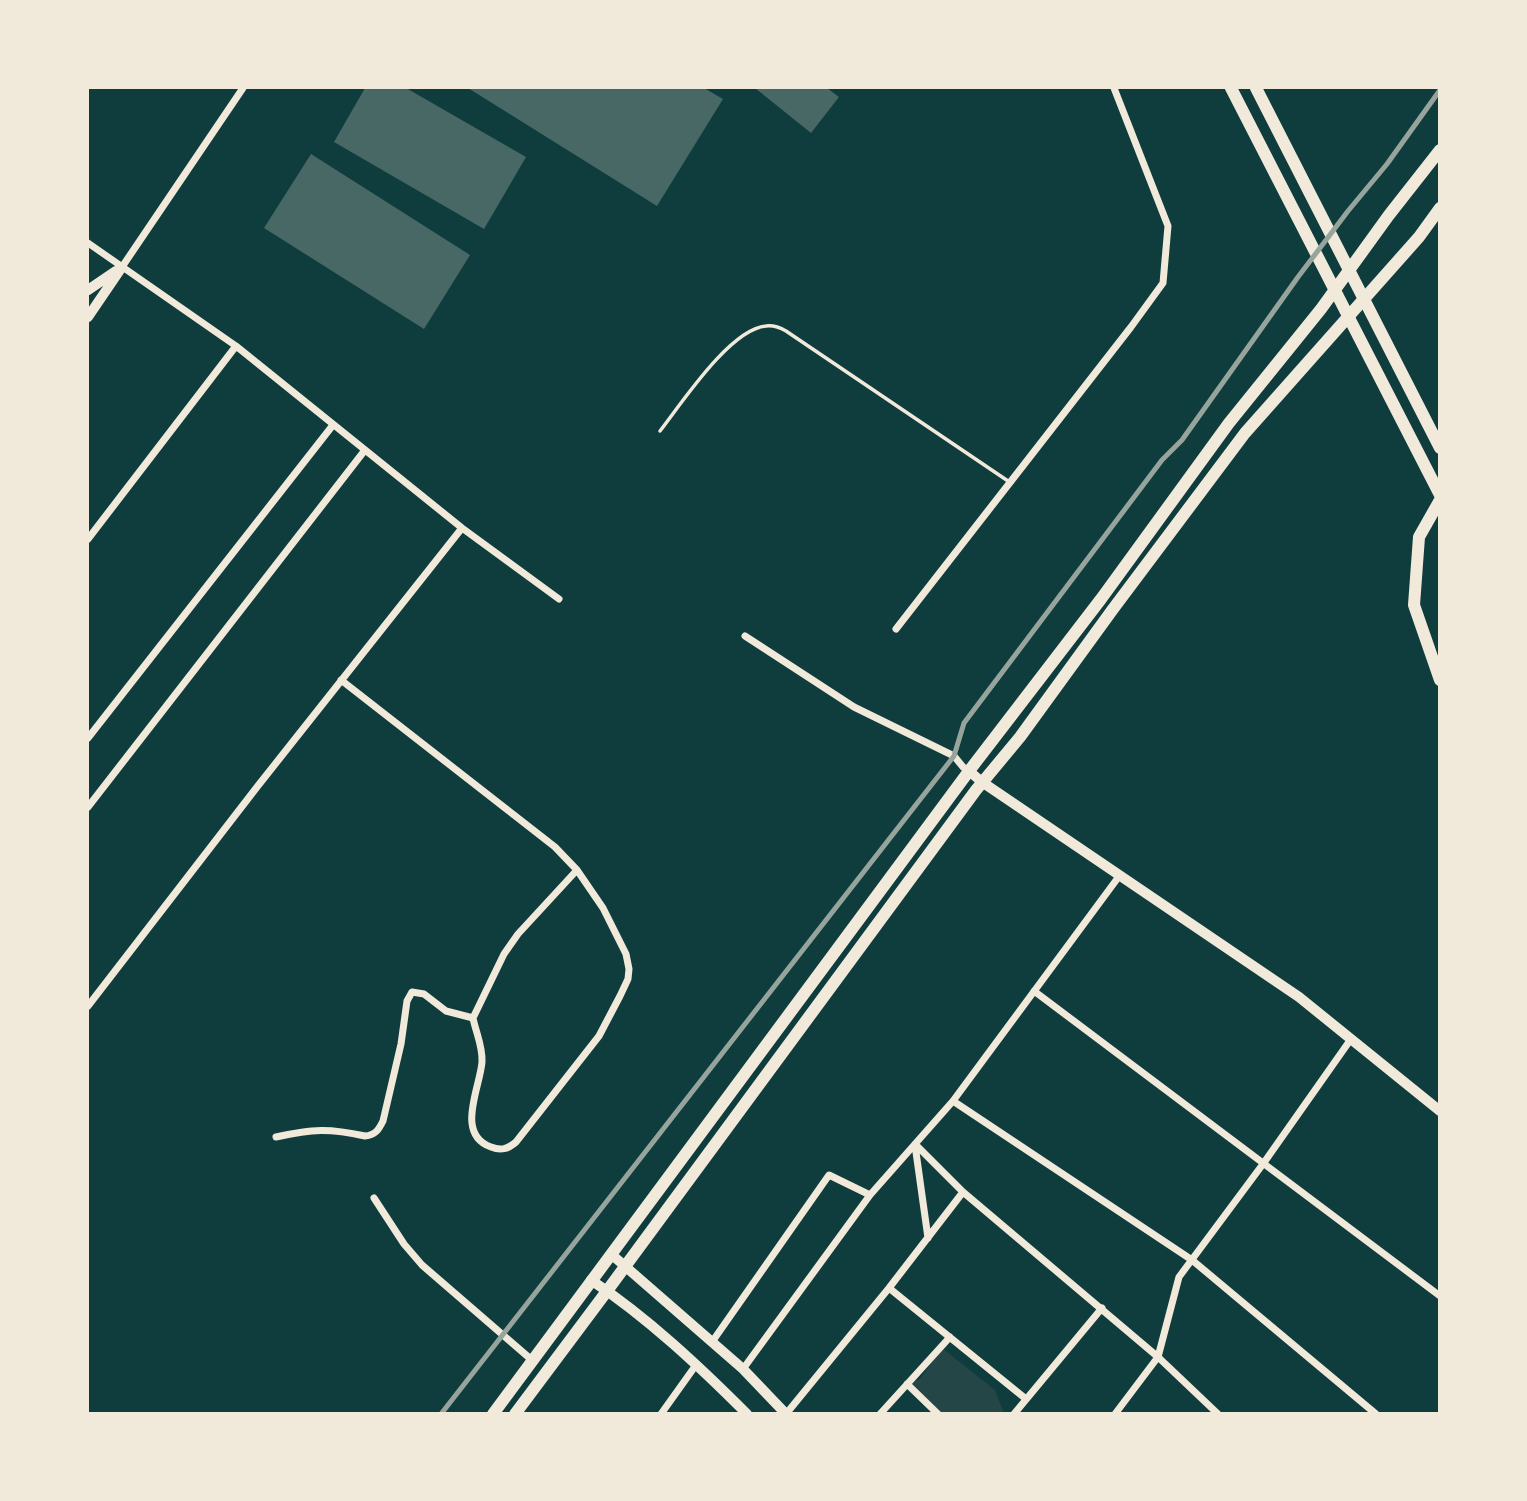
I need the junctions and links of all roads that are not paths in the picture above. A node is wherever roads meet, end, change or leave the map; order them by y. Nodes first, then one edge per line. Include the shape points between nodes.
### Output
1 (243, 88) edge
2 (1114, 88) edge
3 (1231, 88) edge
4 (1256, 88) edge
5 (1440, 150) edge
6 (1440, 208) edge
7 (88, 243) edge
8 (122, 267) junction
9 (88, 290) edge
10 (88, 317) edge
11 (236, 345) junction
12 (333, 425) junction
13 (660, 431) dead end
14 (1440, 448) edge
15 (365, 450) junction
16 (1010, 482) junction
17 (1440, 498) edge
18 (462, 528) junction
19 (88, 539) edge
20 (559, 599) dead end
21 (896, 629) dead end
22 (745, 636) dead end
23 (341, 680) junction
24 (1440, 680) edge
25 (88, 738) edge
26 (969, 771) junction
27 (982, 782) junction
28 (88, 807) edge
29 (577, 870) junction
30 (1120, 875) junction
31 (1034, 991) junction
32 (88, 1006) edge
33 (473, 1018) junction
34 (1351, 1039) junction
35 (953, 1101) junction
36 (1440, 1111) edge
37 (276, 1137) dead end
38 (915, 1144) junction
39 (1263, 1164) junction
40 (963, 1192) junction
41 (870, 1195) junction
42 (374, 1198) dead end
43 (928, 1238) junction
44 (611, 1254) junction
45 (1192, 1260) junction
46 (625, 1267) junction
47 (591, 1280) junction
48 (889, 1288) junction
49 (607, 1291) junction
50 (1440, 1296) edge
51 (1102, 1308) junction
52 (950, 1337) junction
53 (712, 1342) junction
54 (1158, 1357) junction
55 (533, 1361) junction
56 (696, 1365) junction
57 (743, 1369) junction
58 (907, 1384) junction
59 (1026, 1399) junction
60 (493, 1413) edge
61 (515, 1413) edge
62 (662, 1413) edge
63 (747, 1413) edge
64 (786, 1413) edge
65 (880, 1413) edge
66 (938, 1413) edge
67 (1014, 1413) edge
68 (1115, 1413) edge
69 (1218, 1413) edge
70 (1376, 1413) edge

1 - 8 street
2 - 16 street via 1168,226 1163,283
3 - 17 main road
4 - 14 main road
5 - 26 main road via 1321,309 1228,423
6 - 27 main road via 1245,433
7 - 8 street
8 - 9 street
8 - 10 street
8 - 11 street
11 - 12 street
11 - 19 street
12 - 15 street
12 - 25 street
13 - 16 lane via 738,338 764,326 776,326
15 - 18 street
15 - 28 street
16 - 21 street
17 - 24 main road via 1419,537 1413,605
18 - 20 street
18 - 23 street
22 - 26 street via 854,707 954,756
23 - 29 street via 555,847
23 - 32 street
26 - 27 street
26 - 44 main road
27 - 30 street
27 - 46 main road
29 - 33 street via 518,934
29 - 33 street via 626,954 628,979 599,1036 516,1142 501,1150 480,1140 473,1128 471,1111 482,1060
30 - 31 street
30 - 34 street via 1298,997
31 - 35 street
31 - 39 street
33 - 37 street via 446,1011 424,994 412,992 379,1130 372,1136 324,1129
34 - 36 street
34 - 39 street
35 - 38 street
35 - 45 street
38 - 40 street
38 - 41 street
38 - 43 street
39 - 45 street
39 - 50 street
40 - 43 street
40 - 51 street
41 - 53 street via 829,1175
41 - 57 street
42 - 55 street via 422,1265
43 - 48 street
44 - 46 street
44 - 47 main road
45 - 54 street via 1179,1277
45 - 70 street
46 - 49 main road
46 - 53 street
47 - 49 street
47 - 55 main road
48 - 52 street
48 - 64 street
49 - 56 street
49 - 61 main road
51 - 54 street
51 - 59 street
52 - 58 street
52 - 59 street
53 - 57 street
54 - 68 street
54 - 69 street
55 - 60 main road
56 - 62 street
56 - 63 street
57 - 64 street
58 - 65 street
58 - 66 street
59 - 67 street

